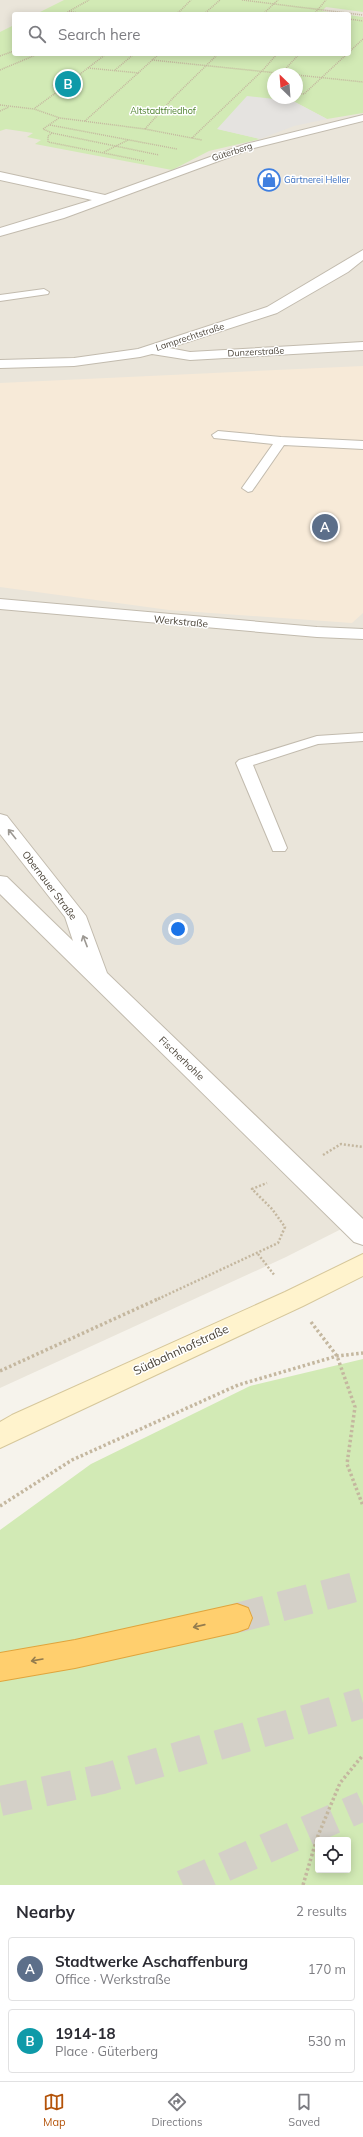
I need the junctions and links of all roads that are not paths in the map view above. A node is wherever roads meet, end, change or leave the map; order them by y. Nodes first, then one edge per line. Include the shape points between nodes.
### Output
1 (363, 118) edge
2 (0, 176) edge
3 (14, 179) junction
4 (0, 184) edge
5 (105, 199) junction
6 (0, 232) edge
7 (363, 254) edge
8 (44, 292) dead end
9 (0, 298) edge
10 (363, 346) edge
11 (150, 350) junction
12 (0, 364) edge
13 (218, 435) dead end
14 (281, 441) junction
15 (363, 444) edge
16 (248, 488) dead end
17 (1, 605) edge
18 (363, 634) edge
19 (363, 737) edge
20 (0, 820) edge
21 (279, 848) dead end
22 (0, 882) edge
23 (98, 978) junction
24 (363, 1235) edge
25 (363, 1264) edge
26 (0, 1436) edge
27 (237, 1618) tunnel mouth
28 (0, 1667) edge

1 - 5 street, Güterberg via 234,150
2 - 3 street
3 - 4 street
3 - 5 street
5 - 6 street, Güterberg via 26,227
7 - 11 street, Lamprechtstraße via 272,310
8 - 9 lane
10 - 11 street, Dunzerstraße via 190,356
11 - 12 street, Lamprechtstraße via 74,362
13 - 14 lane
14 - 15 lane
14 - 16 lane
17 - 18 street, Werkstraße
19 - 21 lane via 317,740 244,763
23 -> 20 street, Obernauer Straße via 75,916
22 - 23 street, Fischerhohle
23 - 24 street, Fischerhohle
25 - 26 street, Südbahnhofstraße via 294,1299 22,1423
27 -> 28 highway via 75,1654

